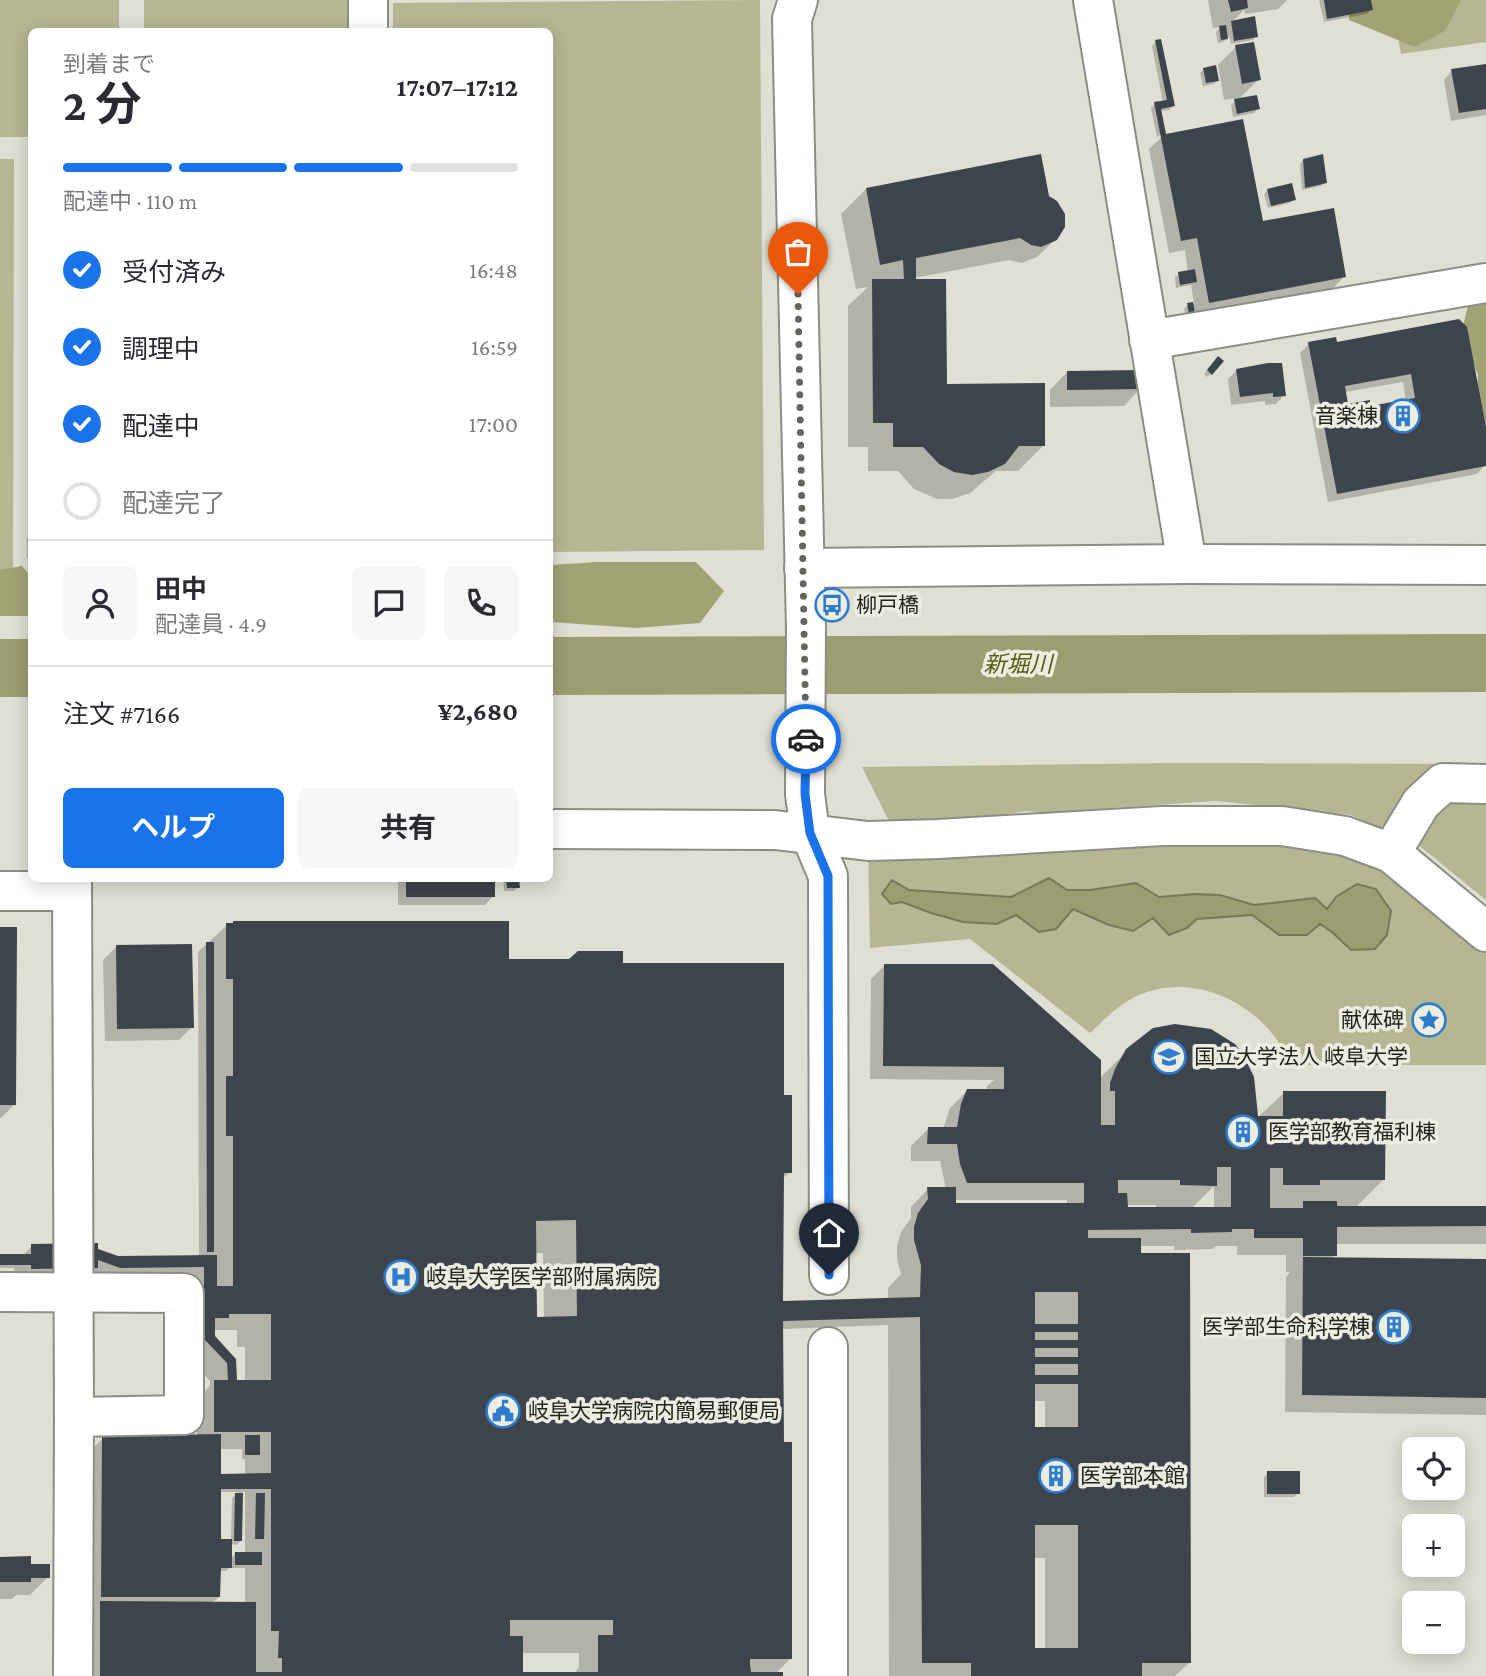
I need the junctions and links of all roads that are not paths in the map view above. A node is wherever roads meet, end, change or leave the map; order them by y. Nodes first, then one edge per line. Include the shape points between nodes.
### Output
1 (368, 0) edge
2 (1093, 0) edge
3 (795, 3) edge
4 (368, 28) edge
5 (1486, 283) edge
6 (1149, 340) junction
7 (1187, 564) junction
8 (1486, 565) edge
9 (804, 568) junction
10 (1486, 784) edge
11 (553, 829) edge
12 (810, 833) junction
13 (1391, 853) junction
14 (72, 885) edge
15 (0, 891) edge
16 (1486, 932) edge
17 (829, 1275) dead end
18 (0, 1292) edge
19 (74, 1292) junction
20 (828, 1347) dead end
21 (74, 1417) junction
22 (73, 1676) edge
23 (828, 1676) edge

1 - 4 lane
2 - 6 lane
3 - 9 lane
5 - 6 lane
6 - 7 lane
7 - 8 lane
7 - 9 lane
9 - 12 lane via 805,794
10 - 13 lane via 1443,783 1420,803
11 - 12 lane
12 - 13 lane via 882,841 1162,826 1282,826 1345,836
12 - 17 lane via 828,876
13 - 16 lane
14 - 15 lane
14 - 19 lane
18 - 19 lane
19 - 21 lane
19 - 21 lane via 184,1293 184,1415
20 - 23 lane
21 - 22 lane

